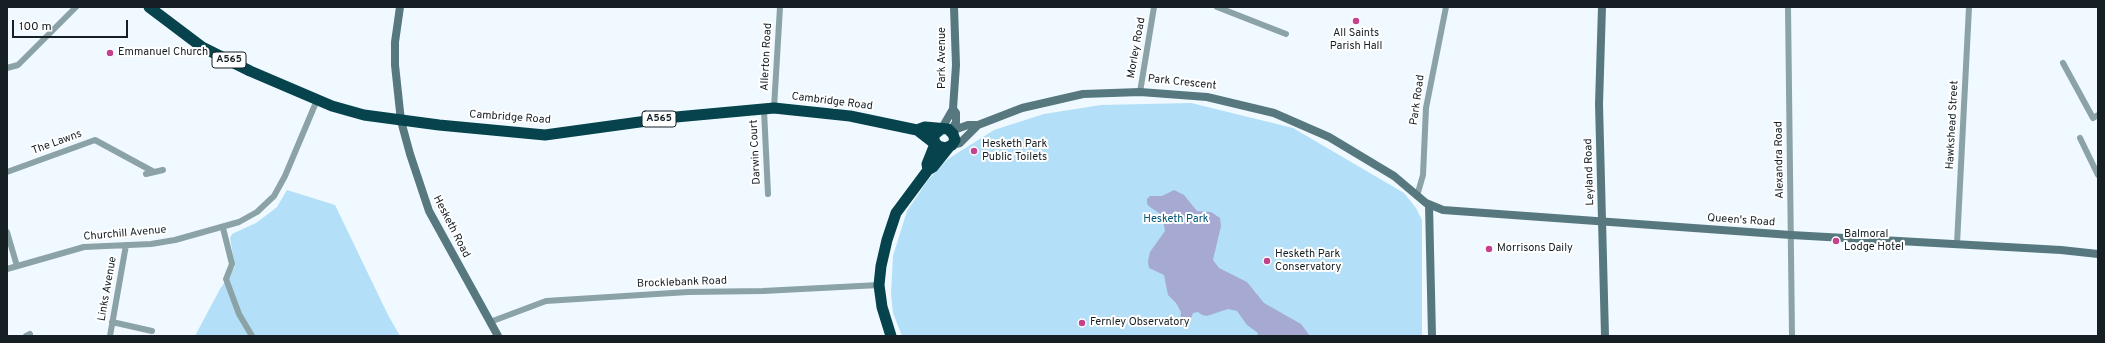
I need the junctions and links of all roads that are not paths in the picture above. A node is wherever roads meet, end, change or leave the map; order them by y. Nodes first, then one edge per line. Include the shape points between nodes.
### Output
1 (76, 7) edge
2 (149, 7) edge
3 (400, 7) edge
4 (780, 7) edge
5 (954, 7) edge
6 (1154, 7) edge
7 (1217, 7) edge
8 (1446, 7) edge
9 (1602, 7) edge
10 (1788, 7) edge
11 (1969, 7) edge
12 (1286, 34) dead end
13 (2063, 64) dead end
14 (7, 68) edge
15 (1140, 92) junction
16 (317, 100) junction
17 (769, 109) junction
18 (2098, 115) edge
19 (401, 121) junction
20 (978, 124) junction
21 (917, 130) junction
22 (946, 130) junction
23 (2080, 138) dead end
24 (935, 144) junction
25 (950, 146) junction
26 (163, 170) dead end
27 (928, 170) junction
28 (7, 172) edge
29 (154, 172) junction
30 (146, 174) dead end
31 (2098, 175) edge
32 (1394, 176) joint
33 (768, 194) dead end
34 (1417, 196) junction
35 (1429, 205) junction
36 (1603, 222) junction
37 (223, 228) junction
38 (7, 232) edge
39 (1792, 235) junction
40 (1957, 244) junction
41 (126, 246) junction
42 (2098, 254) edge
43 (17, 266) junction
44 (7, 269) edge
45 (879, 285) junction
46 (112, 322) junction
47 (490, 322) junction
48 (152, 331) dead end
49 (110, 336) edge
50 (252, 336) edge
51 (498, 336) edge
52 (891, 336) edge
53 (1432, 336) edge
54 (1605, 336) edge
55 (1792, 336) edge

1 - 14 street via 18,65
2 - 16 highway, Cambridge Road / A565 via 202,46 250,71
3 - 19 main road, Hesketh Road via 395,65
4 - 17 street, Allerton Road
5 - 22 main road, Park Avenue via 956,65 953,109
6 - 15 street, Morley Road
7 - 12 street
8 - 34 street, Park Road via 1426,108 1423,175
9 - 36 main road, Leyland Road via 1599,104
10 - 39 street, Alexandra Road
11 - 40 street, Hawkshead Street
13 - 18 street via 2093,118
15 - 20 main road, Park Crescent via 1083,94 1022,108
15 - 32 main road, Park Crescent via 1207,97 1274,113 1329,137
16 - 19 highway, Cambridge Road / A565 via 364,115
16 - 37 street, Churchill Avenue via 274,196 257,212
17 - 19 highway, Cambridge Road / A565 via 676,117 545,135
17 - 21 highway, Cambridge Road / A565 via 850,116
17 - 33 street, Darwin Court
19 - 47 main road, Hesketh Road via 419,187
20 - 22 main road, Park Crescent
20 - 25 main road, Park Crescent via 960,142
21 - 22 highway, Cambridge Road / A565 via 925,127
21 - 24 highway, Cambridge Road / A565
22 - 24 highway via 934,135
22 - 25 highway via 954,140
23 - 31 street
24 - 25 highway, A565 via 940,148
24 - 27 highway, Park Crescent
25 - 27 highway, Park Crescent
26 - 29 street
27 - 45 highway, Park Crescent via 896,213 885,246
28 - 29 street, The Lawns via 95,140
29 - 30 street
32 - 34 main road, Queen's Road
34 - 35 main road, Queen's Road
35 - 36 main road, Queen's Road via 1452,212
35 - 53 main road
36 - 39 main road, Queen's Road
36 - 54 main road, Leyland Road
37 - 41 street, Churchill Avenue via 157,243
37 - 50 street via 232,264 226,278 239,314
38 - 43 street
39 - 40 main road, Queen's Road
39 - 55 street, Alexandra Road
40 - 42 main road, Queen's Road
41 - 43 street, Churchill Avenue via 84,247
41 - 46 street, Links Avenue
43 - 44 street, Churchill Avenue
45 - 47 street, Brocklebank Road via 688,292 546,301
45 - 52 highway, Park Crescent via 882,307
46 - 48 street
46 - 49 street, Links Avenue
47 - 51 main road, Hesketh Road

